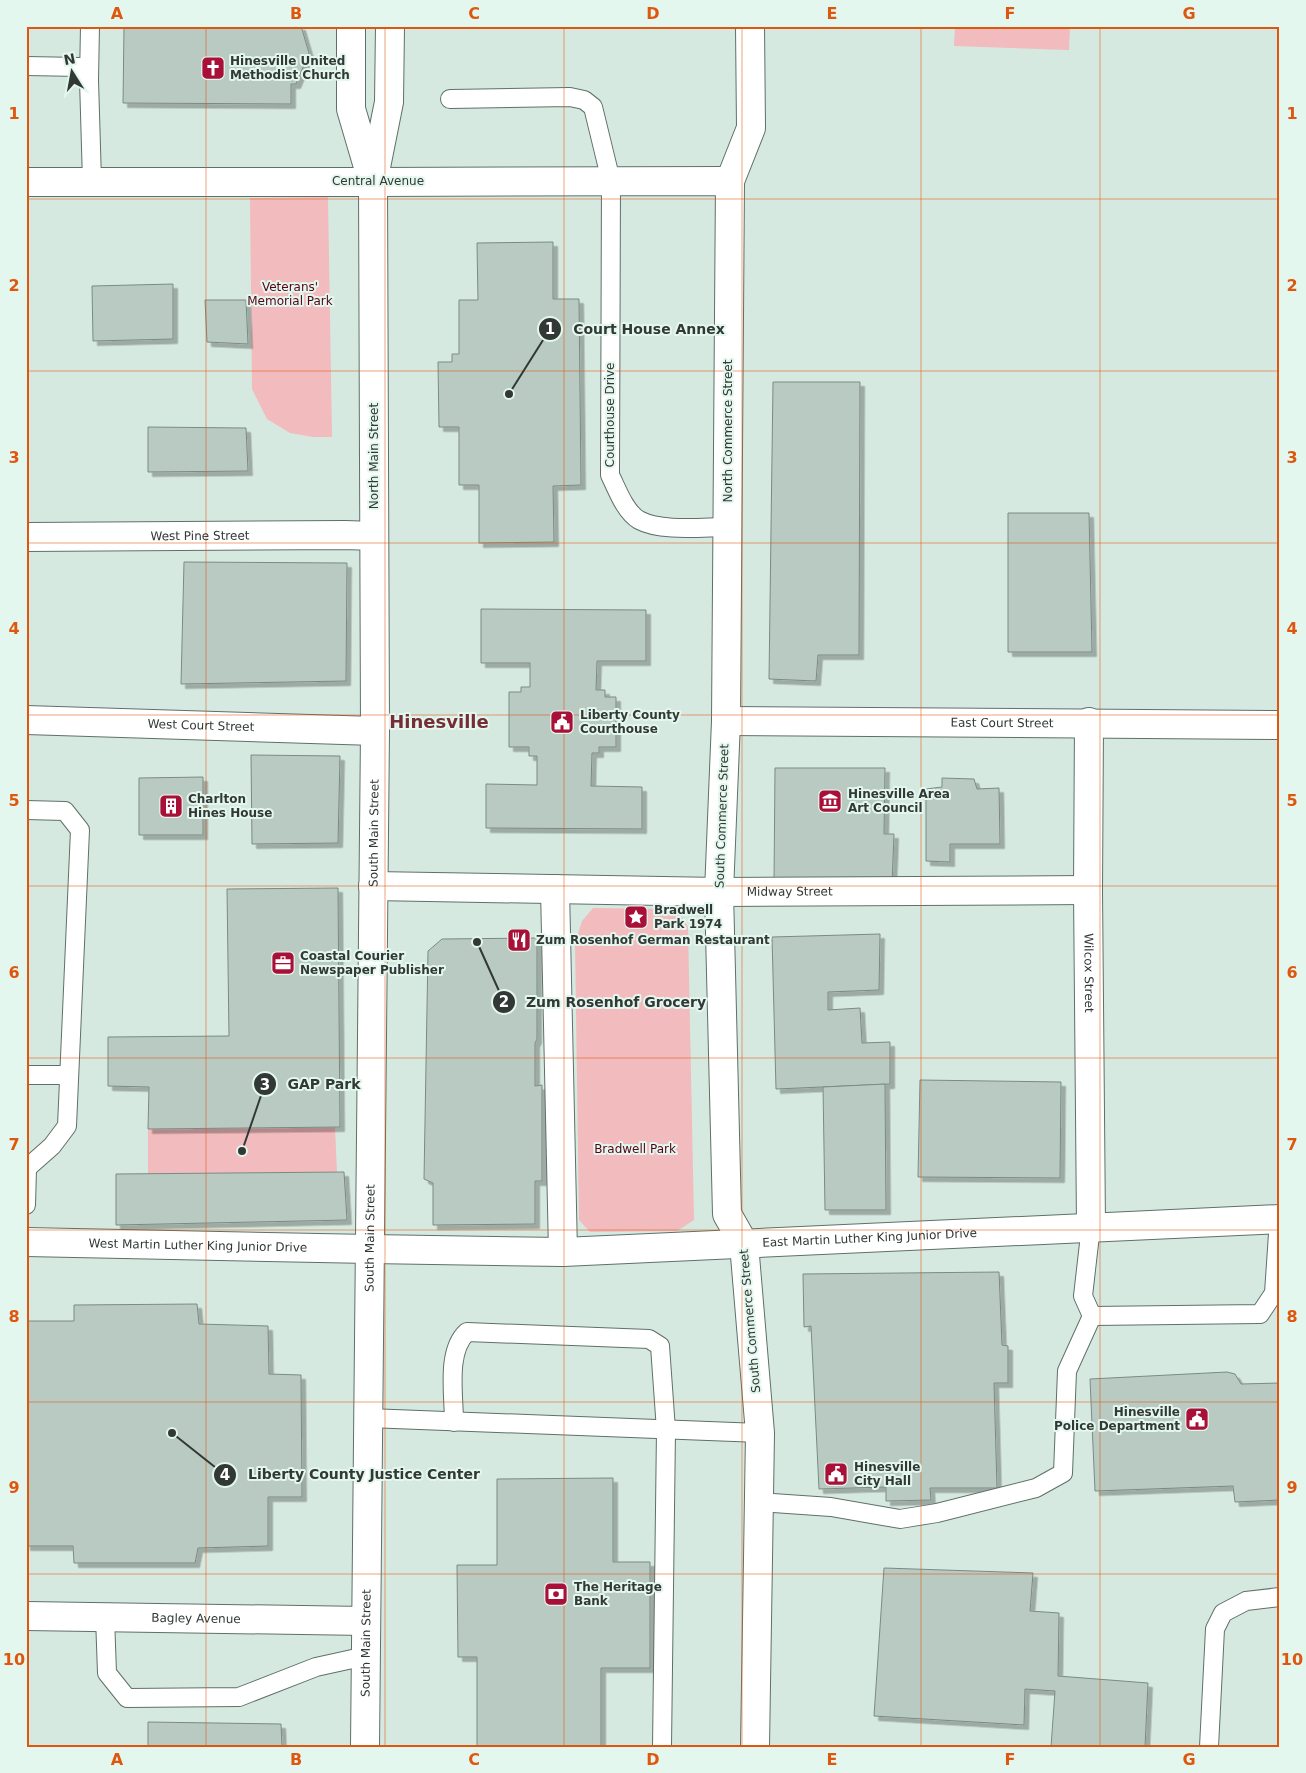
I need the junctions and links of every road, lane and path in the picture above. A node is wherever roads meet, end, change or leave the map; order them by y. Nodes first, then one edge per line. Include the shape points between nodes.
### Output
1 (90, 26) edge
2 (351, 26) edge
3 (390, 26) edge
4 (750, 26) edge
5 (26, 66) edge
6 (89, 80) junction
7 (450, 99) dead end
8 (92, 181) junction
9 (611, 181) junction
10 (730, 181) junction
11 (26, 182) edge
12 (373, 182) junction
13 (728, 527) junction
14 (374, 536) junction
15 (26, 538) edge
16 (26, 720) edge
17 (726, 721) junction
18 (1089, 722) junction
19 (1280, 724) edge
20 (375, 731) junction
21 (26, 810) edge
22 (373, 886) junction
23 (555, 890) junction
24 (1088, 890) junction
25 (719, 892) junction
26 (26, 1075) edge
27 (69, 1075) junction
28 (27, 1169) edge
29 (26, 1206) edge
30 (1279, 1219) edge
31 (1091, 1226) junction
32 (26, 1242) edge
33 (744, 1244) junction
34 (370, 1249) junction
35 (563, 1252) junction
36 (1092, 1316) junction
37 (368, 1418) junction
38 (454, 1422) junction
39 (666, 1430) junction
40 (760, 1434) junction
41 (759, 1502) junction
42 (1280, 1597) edge
43 (26, 1616) edge
44 (106, 1617) junction
45 (366, 1620) junction
46 (366, 1656) junction
47 (365, 1747) edge
48 (662, 1747) edge
49 (755, 1747) edge
50 (1209, 1747) edge

1 - 6 lane
2 - 12 street, North Main Street via 351,109
3 - 12 street, North Main Street via 389,102
4 - 10 street, North Commerce Street via 751,128
5 - 6 lane via 81,67
6 - 8 lane
7 - 9 lane, Courthouse Drive via 570,97 584,100 593,107 596,116
8 - 11 street, Central Avenue
8 - 12 street, Central Avenue
9 - 10 street, Central Avenue
9 - 12 street, Central Avenue
9 - 13 lane, Courthouse Drive via 610,475 626,506 639,520 666,527
10 - 13 street, North Commerce Street
12 - 14 street, North Main Street
13 - 17 street, North Commerce Street
14 - 15 street, West Pine Street
14 - 20 street, North Main Street
16 - 20 street, West Court Street
17 - 18 street, East Court Street
17 - 25 street, South Commerce Street
18 - 19 street, East Court Street
18 - 24 street, Wilcox Street
20 - 22 street, South Main Street
21 - 27 lane via 65,811 80,830
22 - 23 street, Midway Street
22 - 34 street, South Main Street
23 - 25 street, Midway Street
23 - 35 street
24 - 25 street, Midway Street
24 - 31 street, Wilcox Street
25 - 33 street, South Commerce Street via 727,1214
26 - 27 lane
27 - 28 lane via 67,1126 52,1146
28 - 29 lane
30 - 31 street, East Martin Luther King Junior Drive
30 - 36 lane via 1274,1293 1260,1314
31 - 33 street, East Martin Luther King Junior Drive
31 - 36 lane via 1082,1296
32 - 34 street, West Martin Luther King Junior Drive
33 - 35 street, East Martin Luther King Junior Drive
33 - 40 street, South Commerce Street
34 - 35 street, East Martin Luther King Junior Drive
34 - 37 street, South Main Street
36 - 41 lane via 1068,1371 1063,1473 1036,1488 900,1519 831,1507
37 - 38 lane
37 - 45 street, South Main Street
38 - 39 lane
38 - 39 lane via 454,1352 467,1332 476,1332 655,1341 660,1346
39 - 40 lane
39 - 48 lane
40 - 41 street, South Commerce Street
41 - 49 street, South Commerce Street
42 - 50 lane via 1246,1601 1223,1612 1215,1629
43 - 44 street, Bagley Avenue
44 - 45 street, Bagley Avenue
44 - 46 lane via 107,1672 127,1698 239,1697 316,1666
45 - 46 street, South Main Street
46 - 47 street, South Main Street

